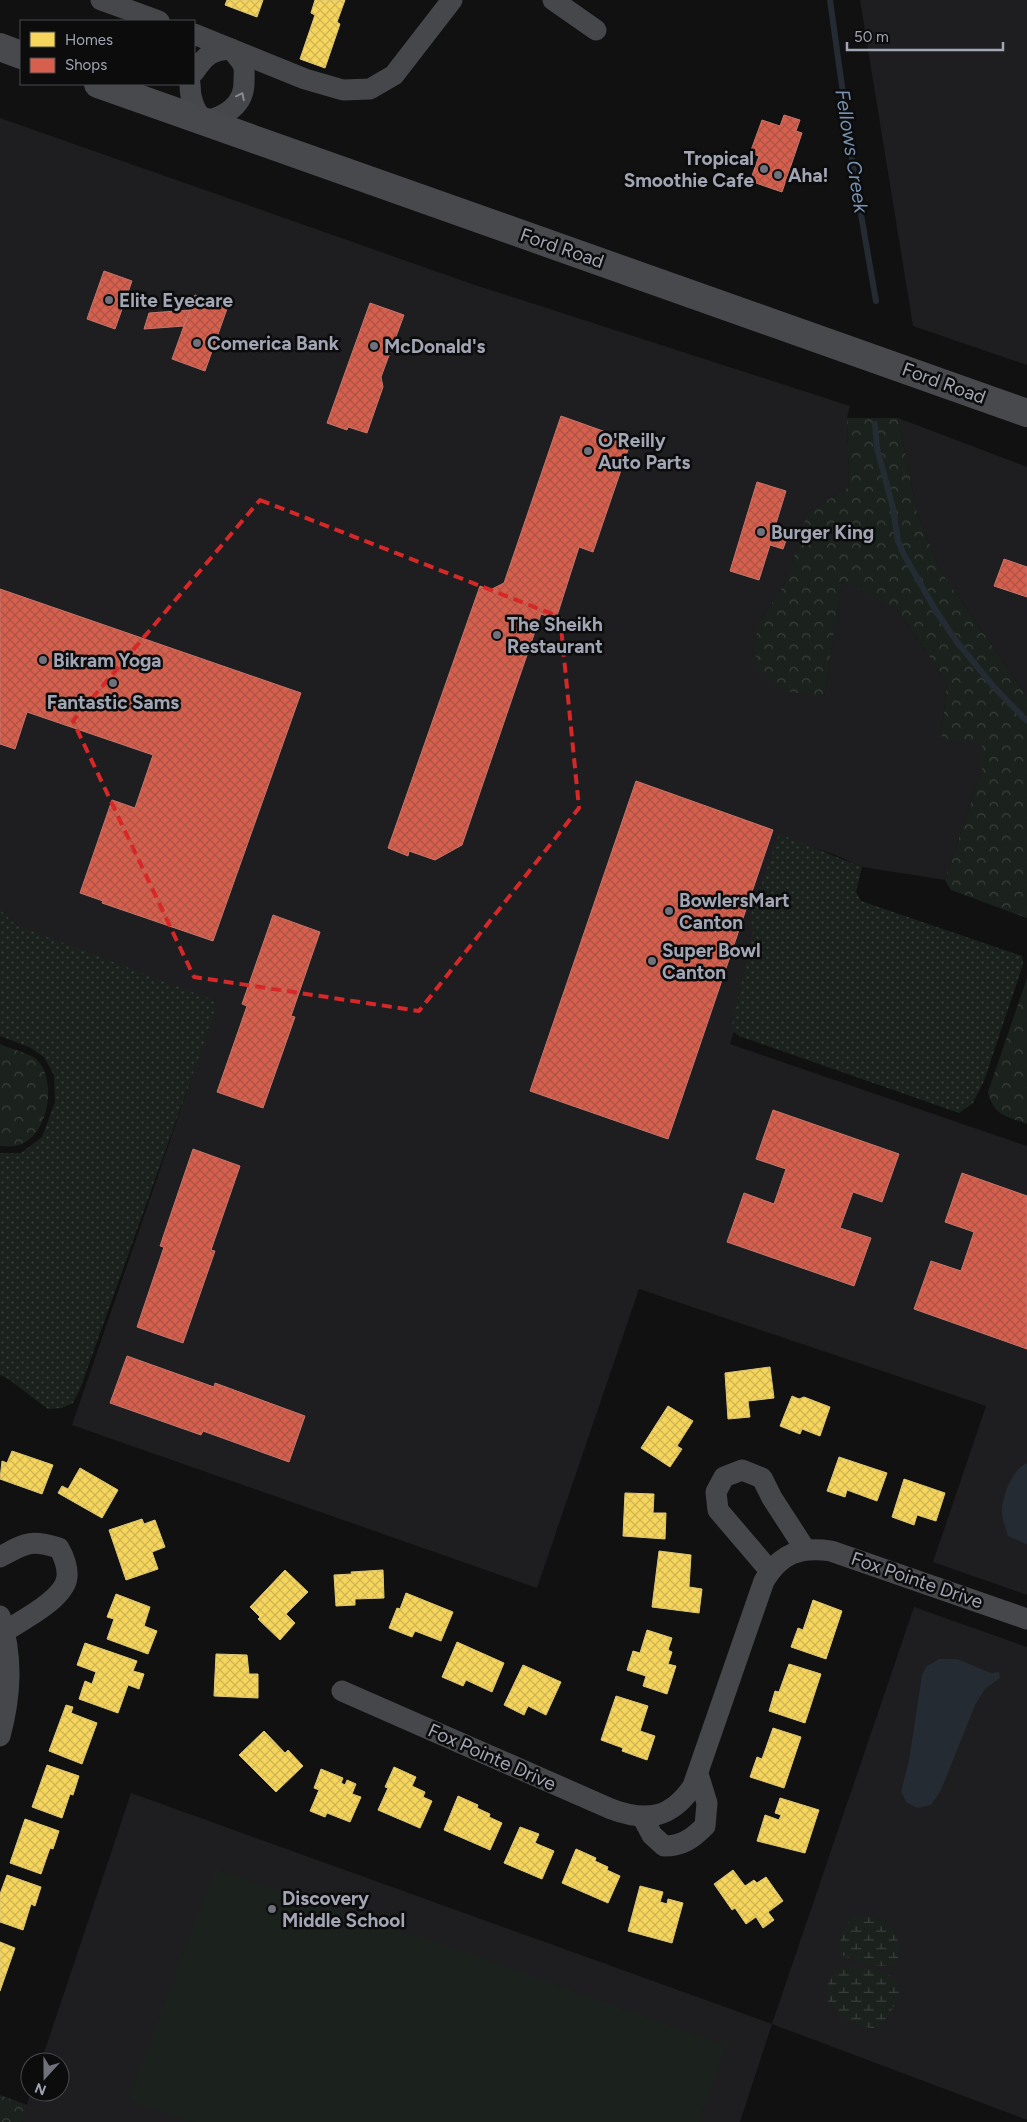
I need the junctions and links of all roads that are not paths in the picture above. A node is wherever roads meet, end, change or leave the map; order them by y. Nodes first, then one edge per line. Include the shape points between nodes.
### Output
1 (101, 0) edge
2 (452, 0) edge
3 (553, 0) edge
4 (156, 20) edge
5 (596, 30) dead end
6 (195, 34) edge
7 (0, 47) edge
8 (231, 50) junction
9 (20, 55) edge
10 (195, 71) edge
11 (101, 85) edge
12 (190, 85) edge
13 (203, 121) junction
14 (1027, 412) edge
15 (805, 1549) junction
16 (0, 1557) edge
17 (770, 1571) junction
18 (1027, 1619) edge
19 (2, 1624) edge
20 (342, 1692) dead end
21 (0, 1736) edge
22 (698, 1774) junction
23 (643, 1818) junction

1 - 4 street
2 - 8 street via 394,75 370,89 343,90
3 - 5 street
6 - 8 street
7 - 9 main road
8 - 10 street via 216,50 203,59
13 -> 8 street via 229,112 245,89 244,66
11 - 13 main road, Ford Road
12 - 13 street via 195,110
13 - 14 main road, Ford Road
15 - 17 street via 789,1555
15 - 17 street via 762,1478 742,1470 724,1478 716,1492 718,1510
15 - 18 street, Fox Pointe Drive via 831,1551
16 - 19 street via 22,1545 40,1542 59,1548 65,1560 67,1578 62,1591 43,1607
17 - 22 street via 762,1586
19 - 21 street via 10,1660 10,1680
20 - 23 street, Fox Pointe Drive via 611,1809
22 - 23 street via 685,1797 674,1807 662,1814
22 - 23 street via 707,1803 705,1826 693,1838 676,1846 664,1846 652,1835

